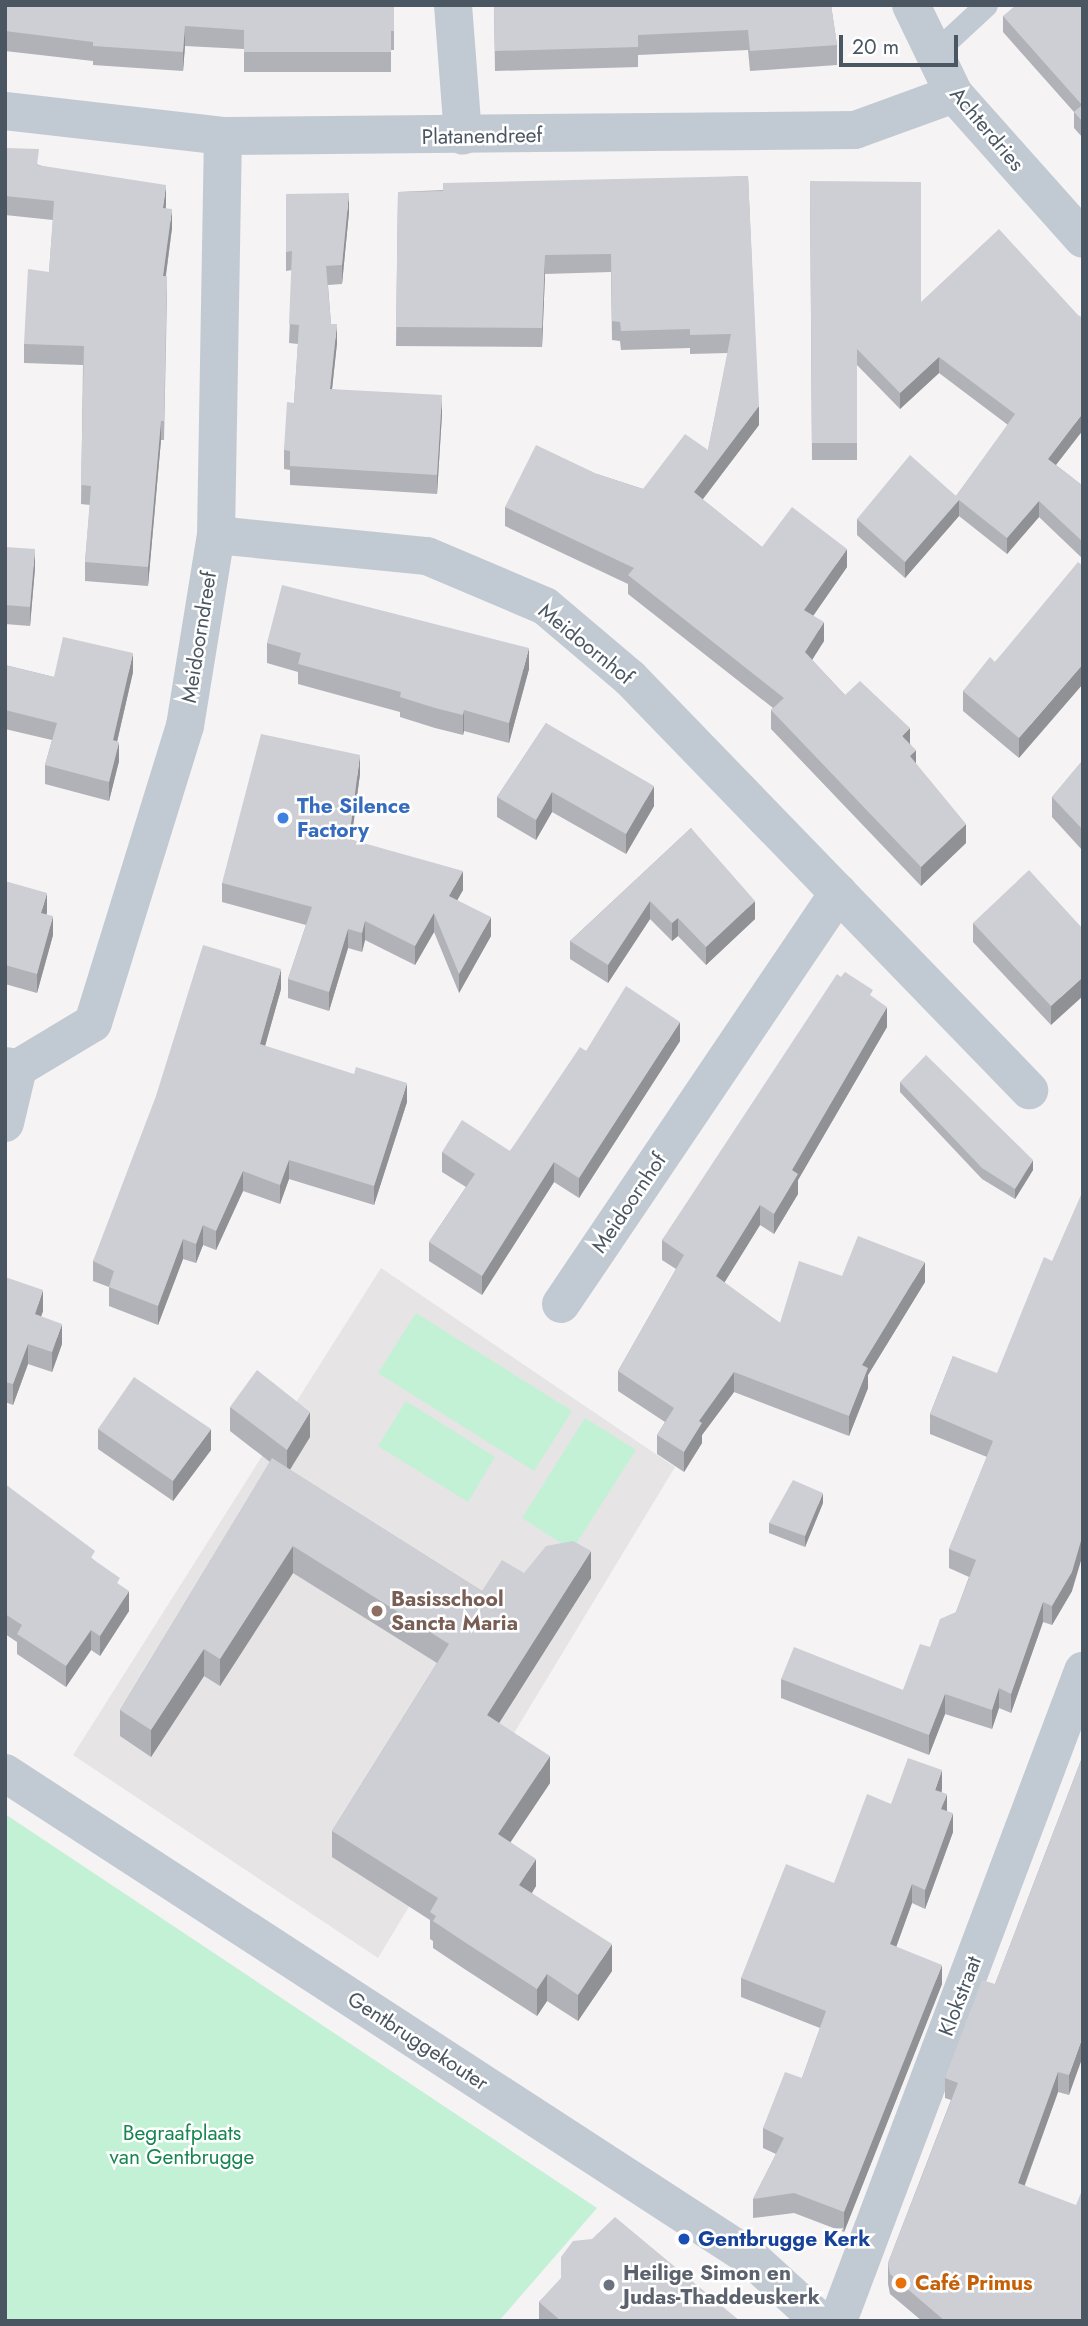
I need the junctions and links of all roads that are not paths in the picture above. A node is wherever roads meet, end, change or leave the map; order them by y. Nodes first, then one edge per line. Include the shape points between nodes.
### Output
1 (453, 5) edge
2 (911, 5) edge
3 (986, 5) edge
4 (933, 54) junction
5 (954, 94) junction
6 (5, 111) edge
7 (223, 136) junction
8 (463, 136) junction
9 (1083, 239) edge
10 (216, 536) junction
11 (838, 893) junction
12 (11, 1067) edge
13 (1029, 1090) dead end
14 (5, 1123) edge
15 (561, 1304) dead end
16 (1083, 1671) edge
17 (5, 1773) edge
18 (820, 2321) edge
19 (838, 2321) edge

1 - 8 street
2 - 4 street, Achterdries
3 - 4 lane
4 - 5 street, Achterdries
5 - 8 street, Platanendreef via 855,130
5 - 9 street, Achterdries
6 - 7 street, Platanendreef
7 - 8 street, Platanendreef
7 - 10 street, Meidoorndreef
10 - 11 street, Meidoornhof via 427,556 545,606 630,678
10 - 12 street, Meidoorndreef via 185,726 93,1023
11 - 13 street, Meidoornhof
11 - 15 street, Meidoornhof
12 - 14 street
16 - 19 street, Klokstraat
17 - 18 street, Gentbruggekouter via 750,2257

